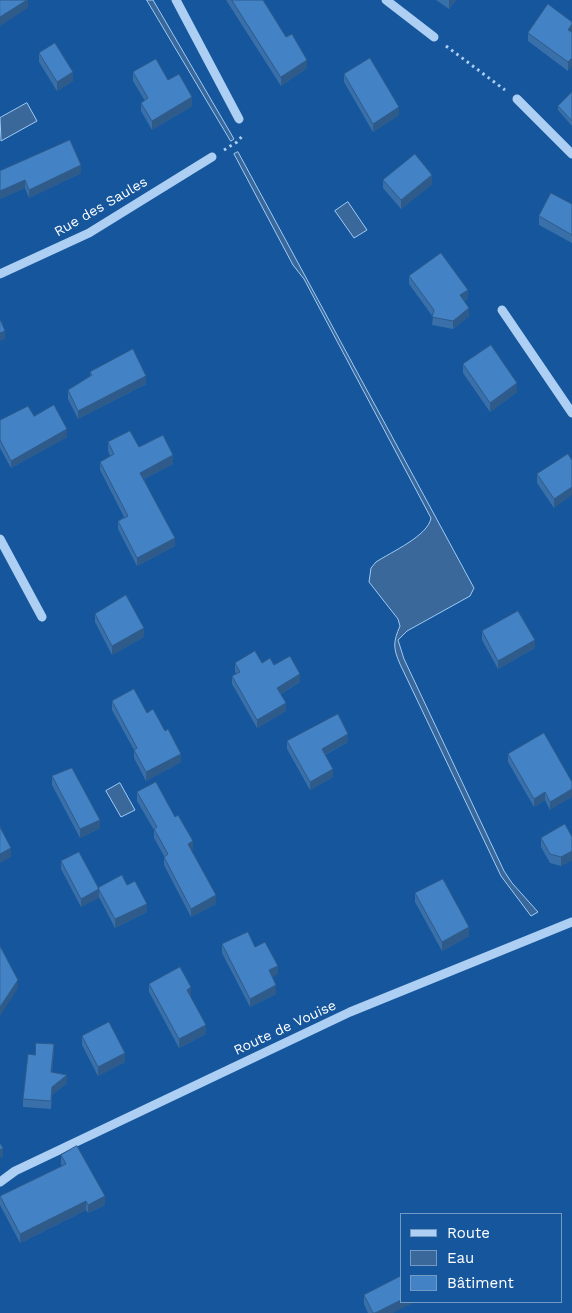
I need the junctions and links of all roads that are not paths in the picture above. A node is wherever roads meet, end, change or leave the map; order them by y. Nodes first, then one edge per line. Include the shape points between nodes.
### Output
1 (176, 0) edge
2 (386, 0) edge
3 (434, 37) road end
4 (516, 99) road end
5 (239, 119) road end
6 (572, 154) edge
7 (212, 157) road end
8 (0, 274) edge
9 (502, 310) dead end
10 (572, 413) edge
11 (0, 539) edge
12 (42, 617) dead end
13 (572, 922) edge
14 (15, 1171) junction
15 (0, 1174) edge
16 (0, 1182) edge

1 - 5 street
2 - 3 street
4 - 6 street
7 - 8 street, Rue des Saules via 89,233
9 - 10 street
11 - 12 street
13 - 14 street, Route de Vouise via 350,1012
14 - 15 street, Route de Vouise
14 - 16 street, Route de Vouise

